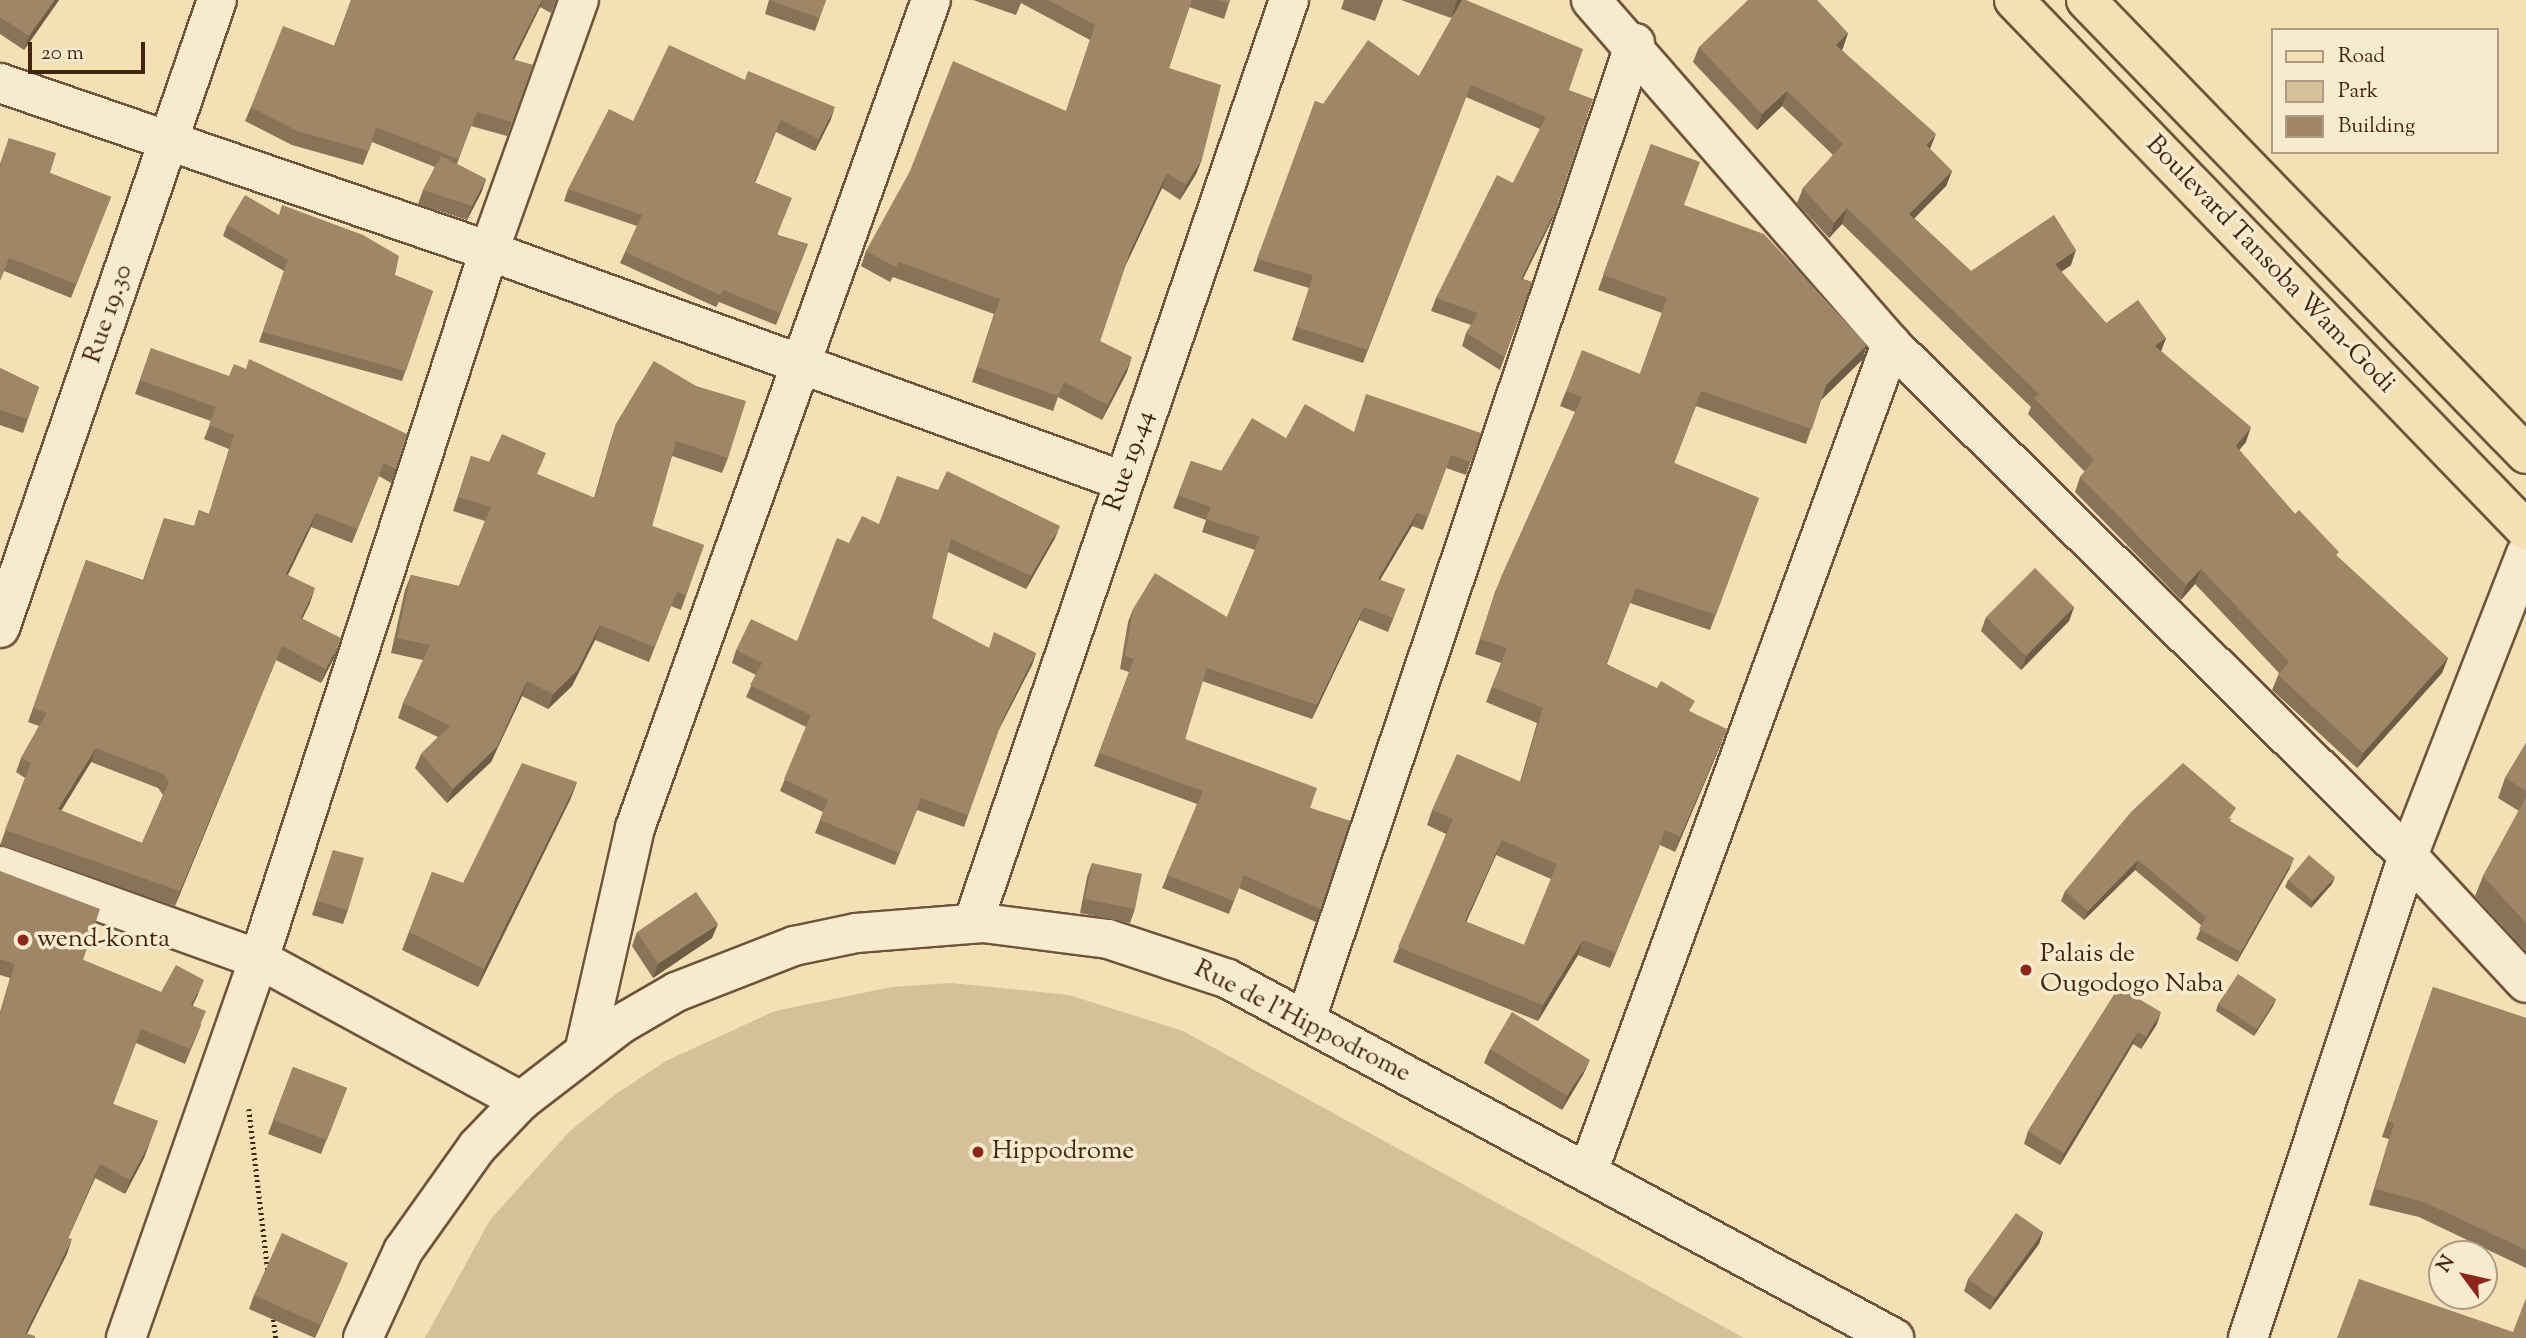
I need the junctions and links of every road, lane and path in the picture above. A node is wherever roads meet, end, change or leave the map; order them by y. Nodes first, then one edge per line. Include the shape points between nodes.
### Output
1 (218, 0) edge
2 (579, 0) edge
3 (931, 0) edge
4 (1289, 0) edge
5 (1591, 0) edge
6 (2014, 0) edge
7 (2086, 0) edge
8 (1635, 43) junction
9 (0, 83) edge
10 (169, 143) junction
11 (488, 251) junction
12 (1891, 344) junction
13 (799, 363) junction
14 (2526, 454) edge
15 (1123, 481) junction
16 (2526, 530) edge
17 (2526, 554) edge
18 (0, 628) edge
19 (2409, 856) junction
20 (0, 866) edge
21 (972, 923) junction
22 (259, 959) junction
23 (2526, 983) edge
24 (1306, 1019) junction
25 (585, 1048) junction
26 (248, 1098) dead end
27 (520, 1101) junction
28 (1588, 1172) junction
29 (270, 1285) edge
30 (271, 1298) edge
31 (126, 1338) edge
32 (276, 1338) edge
33 (363, 1338) edge
34 (1894, 1338) edge
35 (2248, 1338) edge

1 - 10 street, Rue 19.30
2 - 11 street
3 - 13 street
4 - 15 street, Rue 19.44
5 - 8 street
6 - 16 main road, Boulevard Tansoba Wam-Godi
7 - 14 main road, Boulevard Tansoba Wam-Godi
8 - 12 street
8 - 24 street
9 - 10 street
10 - 11 street
10 - 18 street, Rue 19.30
11 - 13 street
11 - 22 street
12 - 19 street
12 - 28 street
13 - 15 street
13 - 25 street via 635,828
15 - 21 street, Rue 19.44
17 - 19 street
19 - 23 street
19 - 35 street
20 - 22 street
21 - 24 street, Rue de l'Hippodrome via 1046,928 1169,956
21 - 25 street, Rue de l'Hippodrome via 856,933 794,946 676,992
22 - 27 street
22 - 31 street
24 - 28 street, Rue de l'Hippodrome
25 - 27 street, Rue de l'Hippodrome
26 - 29 path
27 - 33 street, Rue de l'Hippodrome via 437,1198 403,1251
28 - 34 street, Rue de l'Hippodrome
30 - 32 path

